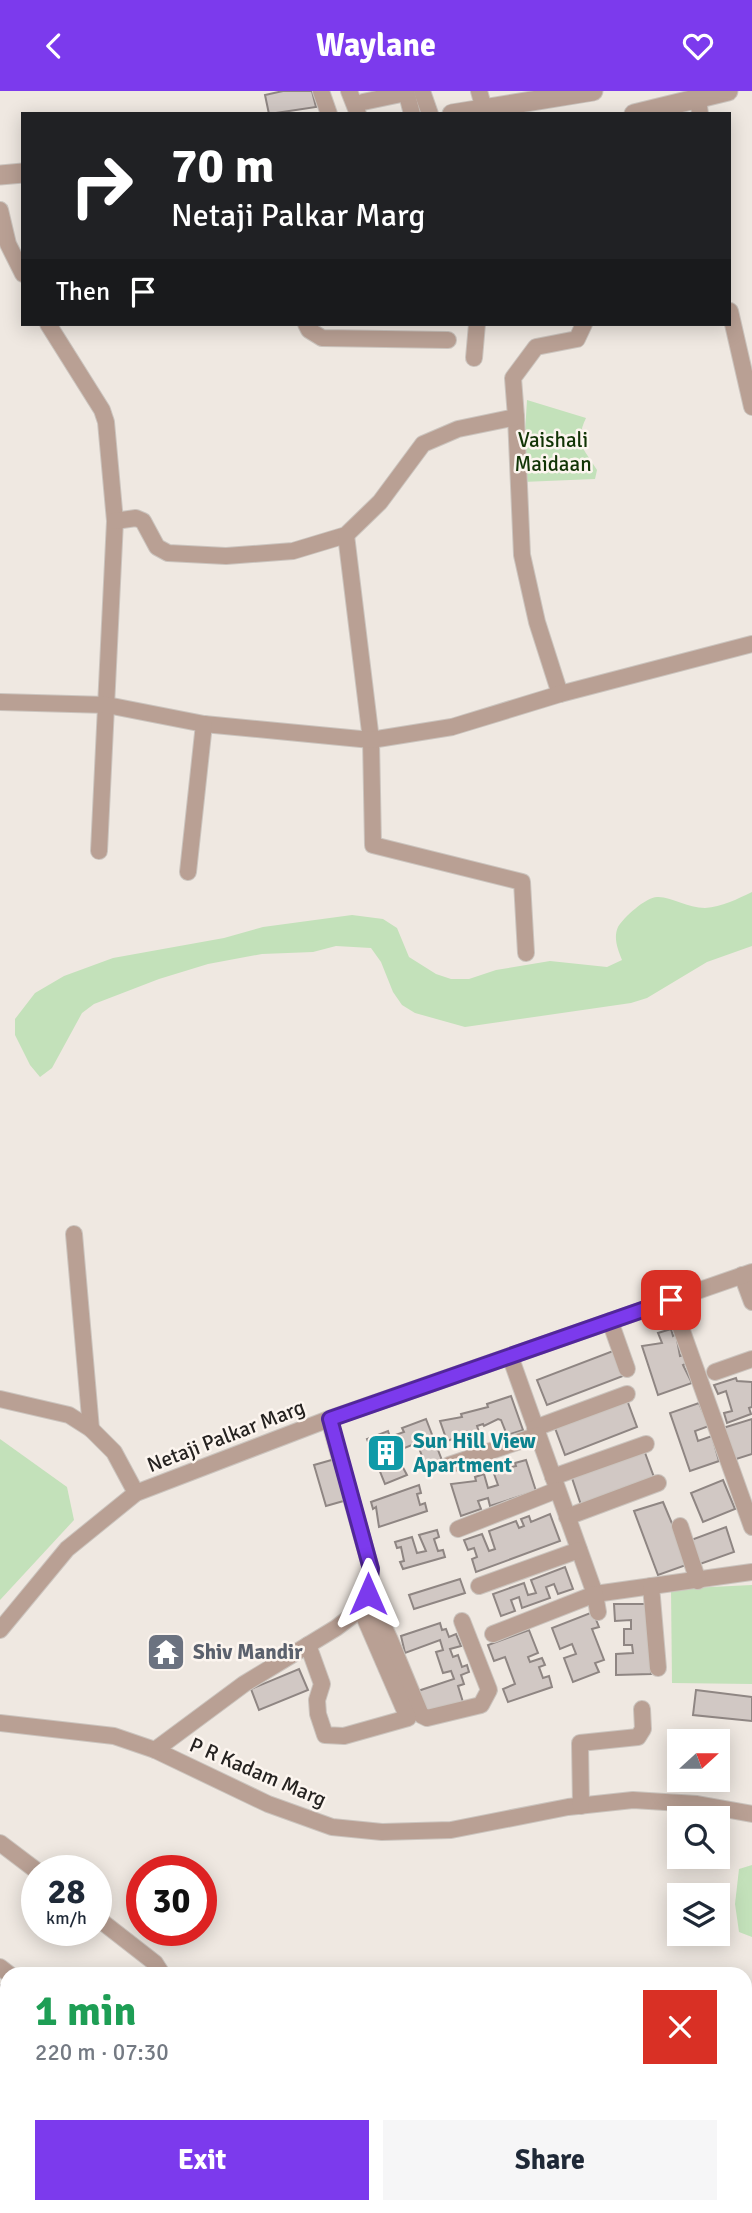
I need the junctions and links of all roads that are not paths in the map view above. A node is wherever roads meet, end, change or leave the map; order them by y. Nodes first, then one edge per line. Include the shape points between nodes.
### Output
1 (321, 91) edge
2 (349, 91) edge
3 (728, 91) edge
4 (411, 92) edge
5 (580, 92) edge
6 (481, 100) edge
7 (699, 101) edge
8 (538, 107) edge
9 (360, 108) edge
10 (327, 112) edge
11 (412, 112) edge
12 (428, 112) edge
13 (456, 112) edge
14 (644, 112) edge
15 (21, 173) edge
16 (0, 175) edge
17 (0, 210) edge
18 (21, 270) edge
19 (731, 315) edge
20 (49, 326) edge
21 (307, 326) edge
22 (477, 326) edge
23 (583, 326) edge
24 (381, 331) edge
25 (448, 340) dead end
26 (474, 358) dead end
27 (752, 407) edge
28 (516, 417) junction
29 (115, 521) junction
30 (345, 535) junction
31 (752, 644) edge
32 (560, 694) junction
33 (0, 702) edge
34 (107, 705) junction
35 (204, 723) junction
36 (371, 740) junction
37 (99, 851) dead end
38 (188, 872) dead end
39 (526, 953) dead end
40 (74, 1234) dead end
41 (747, 1274) edge
42 (671, 1300) junction
43 (752, 1301) edge
44 (610, 1321) junction
45 (510, 1356) junction
46 (752, 1359) edge
47 (627, 1369) dead end
48 (715, 1373) dead end
49 (627, 1394) dead end
50 (0, 1399) edge
51 (330, 1419) junction
52 (91, 1429) junction
53 (536, 1431) junction
54 (646, 1444) dead end
55 (449, 1465) dead end
56 (658, 1483) dead end
57 (555, 1484) junction
58 (136, 1493) junction
59 (567, 1517) junction
60 (680, 1526) dead end
61 (752, 1527) edge
62 (458, 1528) dead end
63 (579, 1550) junction
64 (752, 1572) edge
65 (698, 1581) junction
66 (479, 1586) dead end
67 (651, 1586) junction
68 (595, 1594) junction
69 (364, 1600) junction
70 (598, 1612) dead end
71 (462, 1621) dead end
72 (0, 1630) edge
73 (493, 1634) dead end
74 (309, 1645) junction
75 (658, 1668) dead end
76 (642, 1709) dead end
77 (0, 1723) edge
78 (155, 1750) junction
79 (581, 1806) junction
80 (752, 1814) edge
81 (0, 1843) edge
82 (21, 1859) edge
83 (112, 1929) edge
84 (158, 1967) edge

1 - 10 street
2 - 9 street
3 - 7 street
4 - 9 street
4 - 11 street
4 - 12 street
5 - 8 street
6 - 8 street
6 - 13 street
7 - 14 street
15 - 16 street
17 - 18 street via 8,244
19 - 27 street
20 - 29 street via 106,422
21 - 24 street via 322,338
22 - 26 street
23 - 28 street via 577,339 536,347 513,378
24 - 25 street
28 - 30 street via 458,429 423,444 380,502
28 - 32 street via 522,555
29 - 30 street via 139,519 157,547 168,553 226,556 293,551
29 - 34 street
30 - 36 street
31 - 32 street
32 - 36 street via 452,727
33 - 34 street
34 - 35 street
34 - 37 street
35 - 36 street
35 - 38 street
36 - 39 street via 373,845 522,882
40 - 52 street
41 - 42 street, Netaji Palkar Marg
41 - 43 street
42 - 44 street, Netaji Palkar Marg
42 - 61 street
44 - 45 street, Netaji Palkar Marg
44 - 47 street
45 - 51 street, Netaji Palkar Marg
45 - 53 street
46 - 48 street
49 - 53 street
50 - 52 street via 69,1415
51 - 58 street, Netaji Palkar Marg
51 - 69 street via 371,1569
52 - 58 street via 114,1453
53 - 55 street
53 - 57 street
54 - 57 street
56 - 59 street
57 - 59 street
57 - 62 street
58 - 72 street, Netaji Palkar Marg via 67,1549
59 - 63 street
60 - 65 street
63 - 66 street
63 - 68 street
64 - 65 street
65 - 67 street
67 - 68 street
67 - 75 street
68 - 70 street
68 - 73 street
69 - 71 street via 426,1718 481,1705 486,1699 489,1690
69 - 74 street via 336,1628
69 - 74 street via 408,1718 344,1736 326,1735 318,1714 322,1684
74 - 78 street via 244,1684
76 - 79 street via 643,1728 638,1737 580,1743
77 - 78 street, P R Kadam Marg via 114,1736
78 - 79 street, P R Kadam Marg via 268,1804 332,1827 382,1832 451,1830
79 - 80 street, P R Kadam Marg via 633,1800 697,1804
81 - 82 street
83 - 84 street

